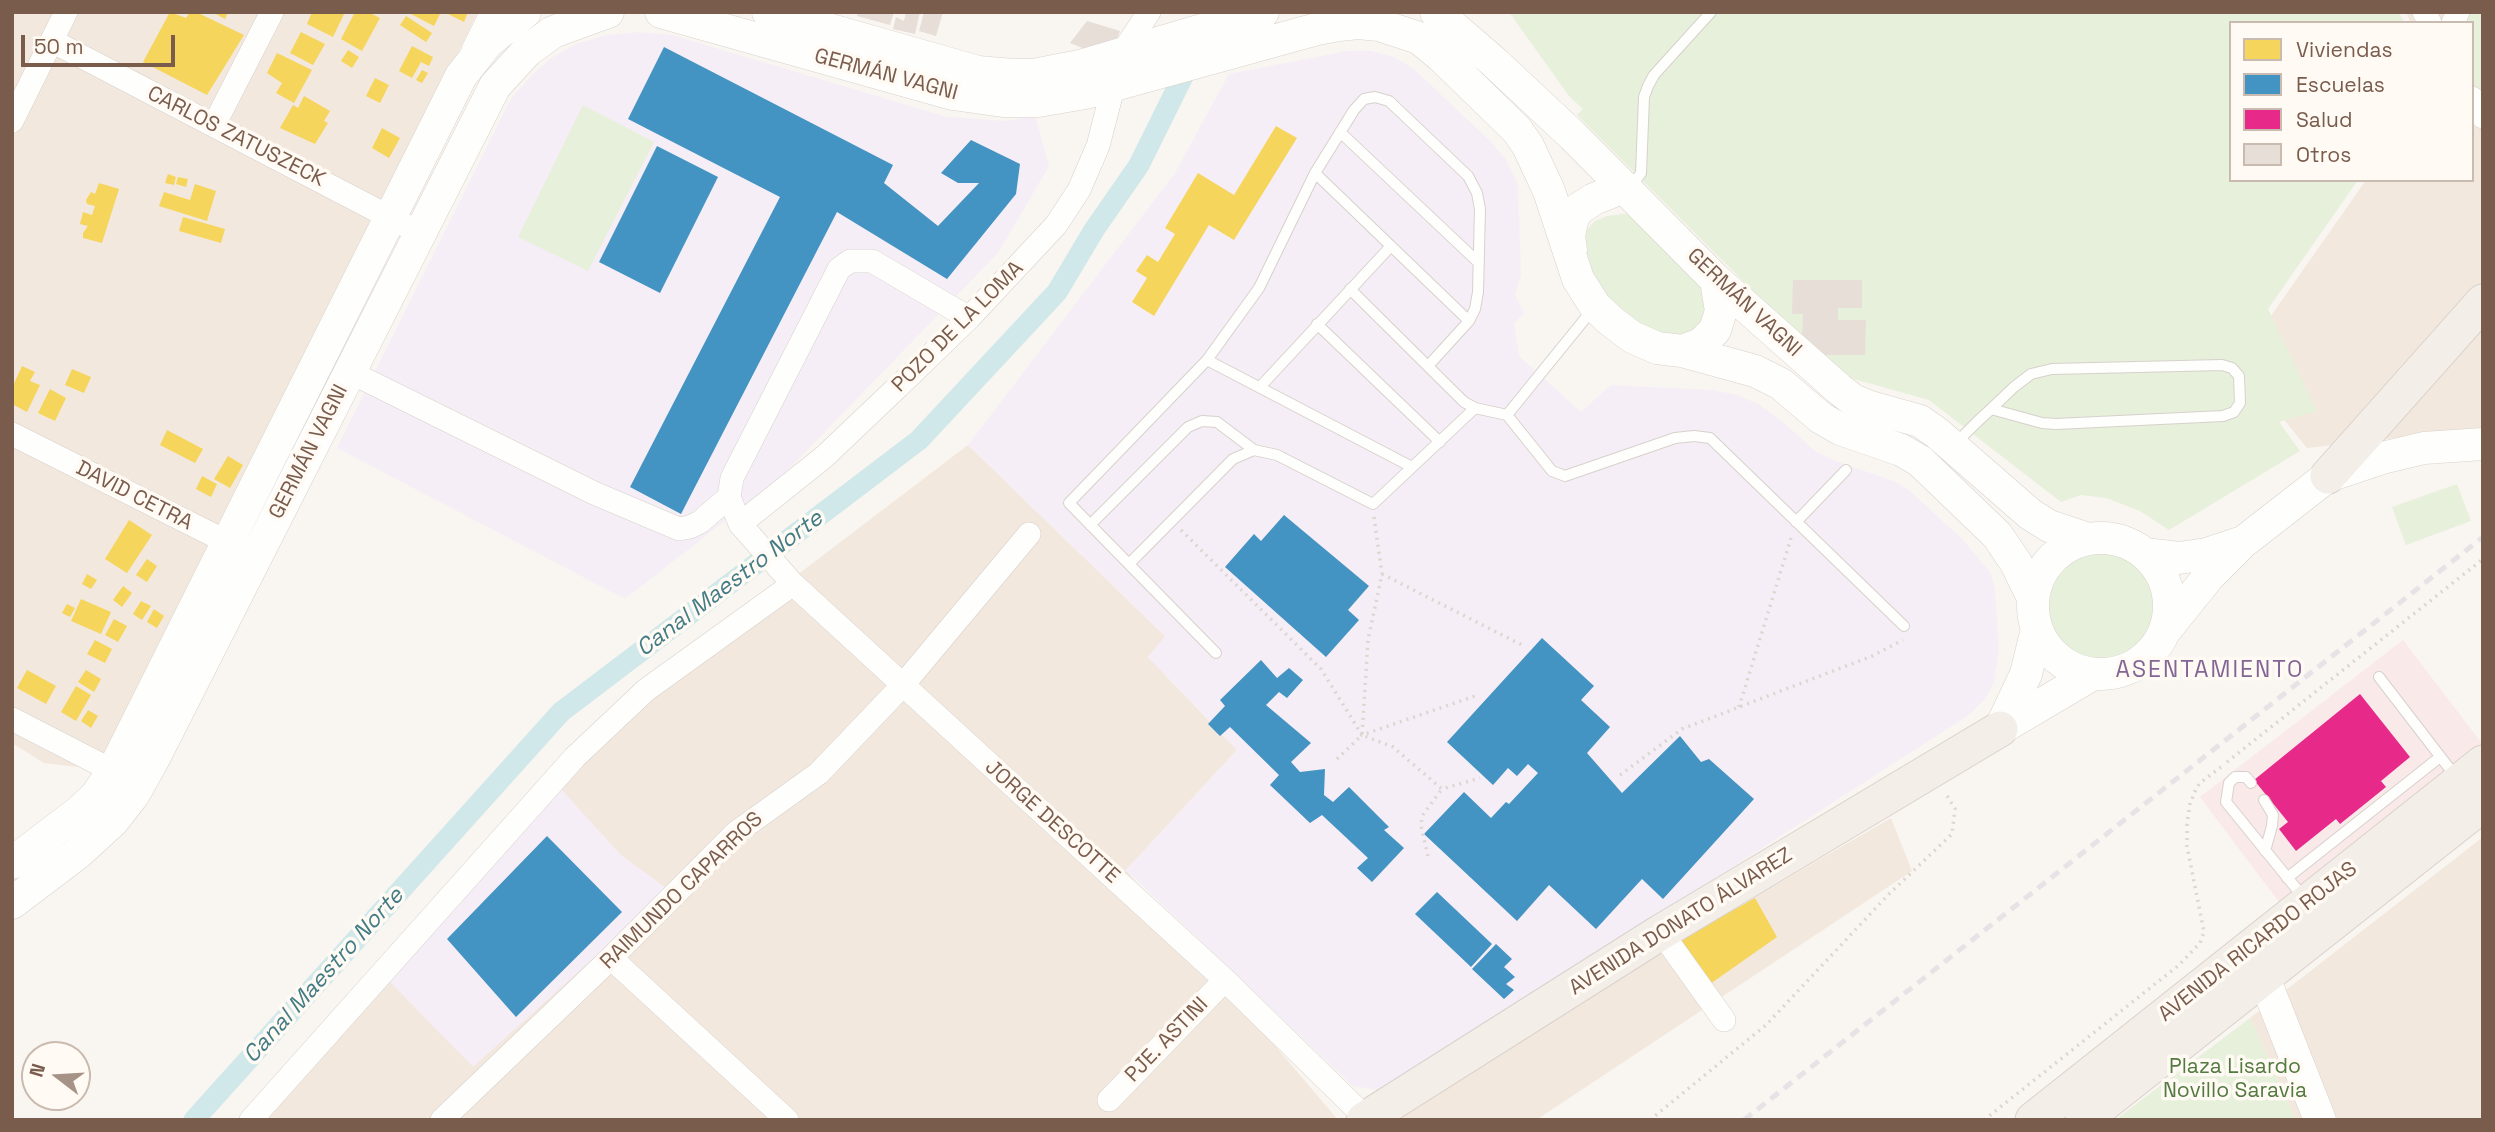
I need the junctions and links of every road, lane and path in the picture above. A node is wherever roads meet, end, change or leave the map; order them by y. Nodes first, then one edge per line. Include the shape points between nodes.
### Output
1 (66, 12) edge
2 (272, 12) edge
3 (492, 12) edge
4 (525, 12) edge
5 (608, 12) edge
6 (661, 12) edge
7 (768, 12) edge
8 (1149, 12) edge
9 (1436, 12) edge
10 (1711, 12) edge
11 (1252, 15) edge
12 (832, 34) edge
13 (52, 41) junction
14 (1122, 53) junction
15 (461, 76) junction
16 (1114, 86) junction
17 (2474, 101) edge
18 (2483, 117) edge
19 (12, 121) edge
20 (214, 125) junction
21 (1340, 132) junction
22 (1315, 173) junction
23 (1624, 187) junction
24 (390, 216) junction
25 (420, 233) junction
26 (1391, 246) junction
27 (1572, 259) junction
28 (1479, 264) junction
29 (1716, 280) junction
30 (1350, 289) junction
31 (2483, 302) edge
32 (1595, 306) junction
33 (970, 318) junction
34 (1469, 321) junction
35 (1317, 324) junction
36 (1682, 351) junction
37 (1208, 360) junction
38 (1428, 366) junction
39 (350, 372) junction
40 (1260, 387) junction
41 (2406, 389) junction
42 (1475, 408) junction
43 (1991, 409) junction
44 (1507, 415) junction
45 (12, 434) edge
46 (1440, 442) junction
47 (2483, 444) edge
48 (1952, 447) junction
49 (2424, 449) junction
50 (1254, 450) junction
51 (1412, 467) junction
52 (1846, 470) dead end
53 (2328, 476) junction
54 (729, 497) junction
55 (1373, 504) junction
56 (1172, 521) junction
57 (1796, 522) junction
58 (1090, 525) junction
59 (746, 530) junction
60 (1029, 534) dead end
61 (2088, 539) junction
62 (227, 543) junction
63 (2242, 543) junction
64 (2144, 554) junction
65 (256, 556) junction
66 (2483, 559) edge
67 (1129, 564) junction
68 (1382, 574) junction
69 (786, 576) junction
70 (2033, 598) junction
71 (1904, 626) joint
72 (2037, 629) junction
73 (2164, 632) junction
74 (1522, 645) dead end
75 (1216, 653) dead end
76 (2094, 674) junction
77 (2379, 677) dead end
78 (902, 686) junction
79 (1475, 696) dead end
80 (1739, 707) junction
81 (12, 719) edge
82 (2000, 729) junction
83 (1362, 735) junction
84 (1337, 759) dead end
85 (1932, 769) junction
86 (1620, 775) dead end
87 (2466, 776) edge
88 (1480, 778) dead end
89 (123, 782) junction
90 (2251, 783) dead end
91 (1442, 789) junction
92 (2264, 800) dead end
93 (2265, 850) junction
94 (1428, 856) dead end
95 (12, 863) edge
96 (2336, 880) junction
97 (2297, 890) junction
98 (12, 903) edge
99 (1661, 932) junction
100 (611, 958) junction
101 (2264, 978) junction
102 (1225, 980) junction
103 (1724, 1020) dead end
104 (1108, 1100) dead end
105 (1365, 1119) edge
106 (251, 1120) edge
107 (442, 1120) edge
108 (787, 1120) edge
109 (1650, 1120) edge
110 (1984, 1120) edge
111 (2033, 1120) edge
112 (2083, 1120) edge
113 (2320, 1120) edge

1 - 13 street
2 - 20 street
3 - 15 street
4 - 15 main road, GERMÁN VAGNI via 488,42
5 - 25 main road, GERMÁN VAGNI via 552,32 511,66 481,110
6 - 12 main road, GERMÁN VAGNI
7 - 12 main road, GERMÁN VAGNI
8 - 14 street, POZO DE LA LOMA
9 - 23 main road, GERMÁN VAGNI
10 - 23 lane via 1648,86 1641,173
11 - 14 main road, GERMÁN VAGNI
12 - 14 main road, GERMÁN VAGNI via 996,74 1033,75
12 - 16 main road, GERMÁN VAGNI via 953,94 1038,101
13 - 19 street
13 - 20 street, CARLOS ZATUSZECK
14 - 16 street, POZO DE LA LOMA
15 - 24 main road, GERMÁN VAGNI
16 - 27 main road, GERMÁN VAGNI via 1317,29 1358,23 1419,38 1517,130 1549,191
16 - 33 street, POZO DE LA LOMA via 1098,146 1079,190 1056,225
17 - 18 street
20 - 24 street, CARLOS ZATUSZECK
21 - 22 lane
21 - 28 lane
21 - 28 lane via 1364,99 1389,100 1468,176 1480,209
22 - 26 lane
22 - 37 lane via 1259,288
23 - 27 main road via 1577,210 1569,236
23 - 29 main road, GERMÁN VAGNI
24 - 25 street, CARLOS ZATUSZECK
24 - 62 main road, GERMÁN VAGNI
25 - 39 main road, GERMÁN VAGNI
26 - 30 lane
26 - 34 lane
27 - 32 main road, GERMÁN VAGNI
28 - 34 lane via 1478,292
29 - 36 main road via 1721,311 1715,330 1701,344
29 - 48 main road, GERMÁN VAGNI via 1853,400 1920,421
30 - 35 lane
30 - 38 lane
31 - 41 main road
32 - 36 main road, GERMÁN VAGNI via 1632,337 1657,348
32 - 44 lane
33 - 54 street via 872,261 850,261 839,269 744,452
33 - 59 street, POZO DE LA LOMA
34 - 38 lane
35 - 40 lane
35 - 46 lane
36 - 70 main road, GERMÁN VAGNI via 1763,375 1840,429 1920,461 1997,535
37 - 40 lane
37 - 58 lane via 1069,503
38 - 42 lane
39 - 54 street via 594,493 679,528 700,522
39 - 65 main road, GERMÁN VAGNI
40 - 51 lane
41 - 49 main road via 2395,416 2395,434 2401,443
41 - 53 main road
42 - 44 lane
42 - 46 lane
43 - 43 lane via 2031,374 2052,369 2222,365 2239,376 2240,403 2224,416 2056,424
43 - 48 lane
44 - 57 lane via 1552,471 1565,476 1675,438 1710,438
45 - 62 street, DAVID CETRA
46 - 51 lane
47 - 49 main road
48 - 61 main road, GERMÁN VAGNI via 2030,514
49 - 53 main road
50 - 55 lane via 1277,455
50 - 56 lane via 1233,459
50 - 58 lane via 1217,422 1202,421 1188,427
51 - 55 lane
52 - 57 lane
53 - 63 main road
54 - 59 street, JORGE DESCOTTE
55 - 68 path
56 - 67 lane
56 - 83 path via 1321,669
57 - 71 lane
57 - 80 path
58 - 67 lane
59 - 69 street, JORGE DESCOTTE
60 - 78 street, RAIMUNDO CAPARROS
61 - 64 main road via 2118,540
61 - 70 main road via 2050,560
62 - 65 street, DAVID CETRA
62 - 89 main road, GERMÁN VAGNI
63 - 64 main road via 2179,558
63 - 73 main road
64 - 73 main road via 2163,578 2167,592
65 - 89 main road, GERMÁN VAGNI via 153,760
66 - 110 path via 2200,783 2190,804 2186,834 2204,932 2200,943 2179,965
67 - 75 lane
68 - 74 path
68 - 83 path via 1368,640
69 - 78 street, JORGE DESCOTTE
69 - 106 street via 646,690 575,757
70 - 72 main road
71 - 80 path via 1902,641 1872,656
72 - 76 main road via 2047,648 2063,663
72 - 82 main road via 2026,674
73 - 76 main road via 2150,653 2130,668
76 - 82 main road, AVENIDA DONATO ÁLVAREZ
77 - 87 lane
78 - 100 street, RAIMUNDO CAPARROS via 819,773 737,832
78 - 102 street, JORGE DESCOTTE
79 - 83 path
80 - 86 path via 1682,729
81 - 89 street
82 - 85 main road, AVENIDA DONATO ÁLVAREZ
83 - 84 path
83 - 91 path via 1393,747
85 - 99 main road, AVENIDA DONATO ÁLVAREZ
85 - 109 path via 1955,809 1952,834 1766,1025
87 - 96 main road, AVENIDA RICARDO ROJAS
87 - 97 lane
87 - 101 main road, AVENIDA RICARDO ROJAS
88 - 91 path
89 - 95 main road, GERMÁN VAGNI via 96,796
89 - 98 main road, GERMÁN VAGNI via 113,821
90 - 93 lane via 2246,777 2235,777 2229,783 2226,802
91 - 94 path via 1422,816
92 - 93 lane via 2273,815
93 - 97 lane
96 - 97 main road, AVENIDA RICARDO ROJAS
96 - 101 main road via 2318,911 2269,951
97 - 111 main road, AVENIDA RICARDO ROJAS
99 - 103 street
99 - 105 main road, AVENIDA DONATO ÁLVAREZ
100 - 107 street, RAIMUNDO CAPARROS
100 - 108 street
101 - 112 main road, AVENIDA RICARDO ROJAS
101 - 113 main road
102 - 104 street, PJE. ASTINI
102 - 105 street, JORGE DESCOTTE

